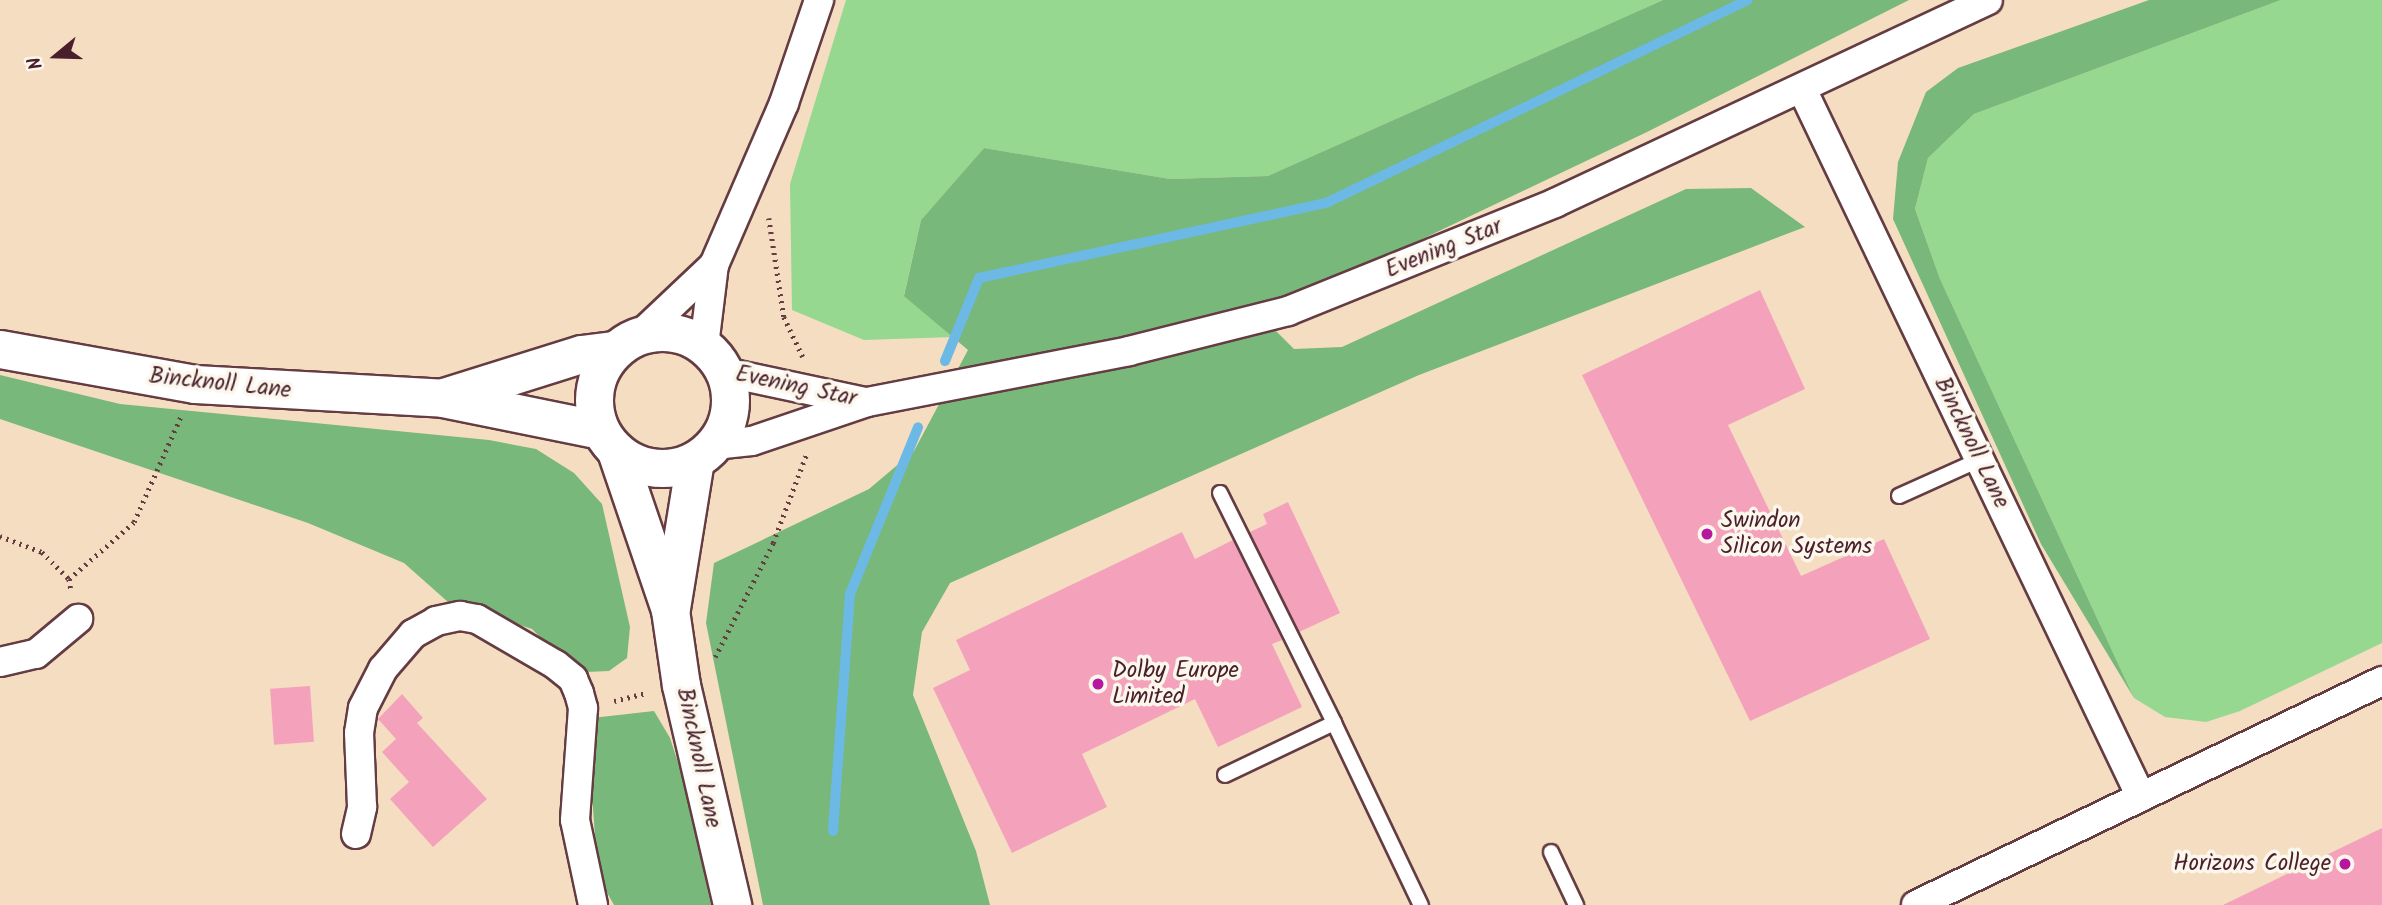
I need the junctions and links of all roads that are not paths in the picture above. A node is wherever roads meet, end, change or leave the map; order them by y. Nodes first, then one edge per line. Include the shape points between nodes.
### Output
1 (819, 0) edge
2 (1988, 0) edge
3 (1802, 89) junction
4 (713, 265) junction
5 (627, 343) junction
6 (0, 349) edge
7 (714, 359) junction
8 (443, 398) junction
9 (867, 402) junction
10 (608, 440) junction
11 (705, 453) junction
12 (1979, 460) junction
13 (1220, 493) dead end
14 (1899, 496) dead end
15 (670, 610) junction
16 (79, 619) road end
17 (0, 662) edge
18 (2382, 681) edge
19 (1334, 723) junction
20 (1225, 775) dead end
21 (2141, 797) junction
22 (356, 834) dead end
23 (1551, 852) dead end
24 (593, 905) edge
25 (732, 905) edge
26 (1421, 905) edge
27 (1576, 905) edge
28 (1916, 905) edge

1 - 4 street via 784,103
2 - 3 street, Evening Star
3 - 9 street, Evening Star via 1555,203 1287,311 1129,351
3 - 12 street, Bincknoll Lane
4 - 5 street
4 - 7 street
5 - 7 street via 675,333
5 - 8 street, Bincknoll Lane
5 - 10 street via 595,383 594,414
6 - 8 street, Bincknoll Lane via 195,384
7 - 9 street, Evening Star
7 - 11 street via 730,390 728,417
8 - 10 street, Bincknoll Lane
9 - 11 street, Evening Star
10 - 11 street via 650,468 678,467
10 - 15 street, Bincknoll Lane
11 - 15 street, Bincknoll Lane
12 - 14 lane
12 - 21 street, Bincknoll Lane
13 - 19 lane
15 - 25 street, Bincknoll Lane via 681,685
16 - 17 street via 36,654
18 - 21 street
19 - 20 lane
19 - 26 lane
21 - 28 street
22 - 24 street via 362,807 358,756 363,708 383,669 412,634 460,615 477,618 536,651 573,679 583,708 575,820
23 - 27 lane

